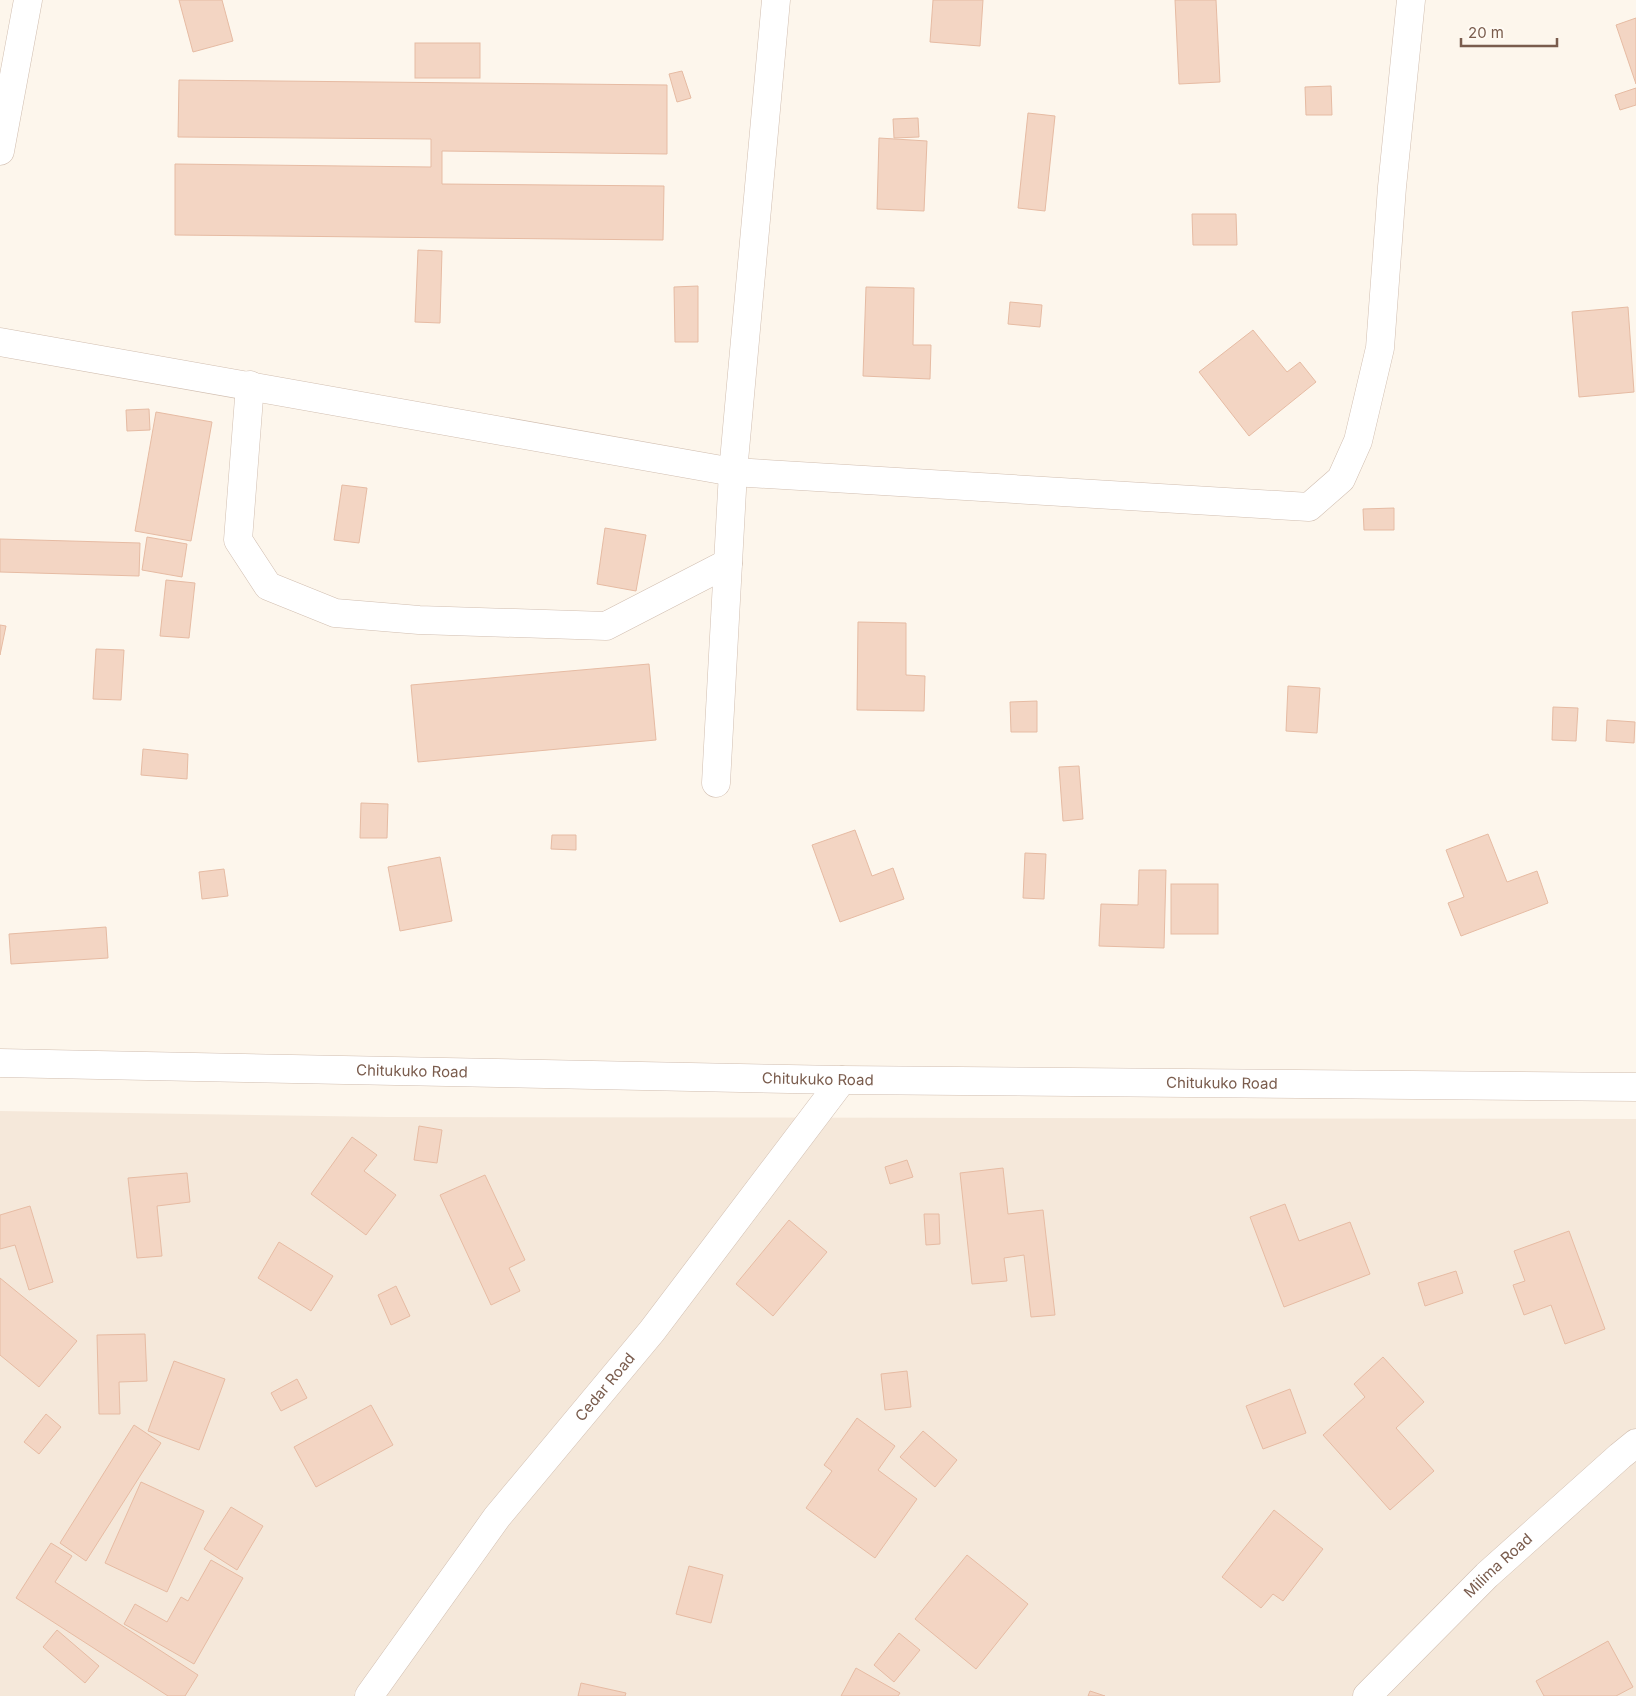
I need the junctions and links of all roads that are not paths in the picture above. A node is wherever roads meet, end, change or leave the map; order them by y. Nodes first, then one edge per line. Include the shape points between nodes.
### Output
1 (28, 0) edge
2 (776, 0) edge
3 (1411, 0) edge
4 (0, 152) edge
5 (0, 342) edge
6 (250, 385) junction
7 (733, 472) junction
8 (728, 562) junction
9 (716, 783) dead end
10 (0, 1064) edge
11 (842, 1080) junction
12 (1636, 1087) edge
13 (1636, 1444) edge
14 (369, 1696) edge
15 (1367, 1696) edge

1 - 4 street
2 - 7 street
3 - 7 street via 1380,348 1358,442 1341,480 1309,507
5 - 6 street
6 - 7 street
6 - 8 street via 238,540 268,586 335,613 419,620 606,626
7 - 8 street
8 - 9 street
10 - 11 street, Chitukuko Road
11 - 12 street, Chitukuko Road
11 - 14 street, Cedar Road via 652,1331 497,1517
13 - 15 street, Milima Road via 1487,1575

